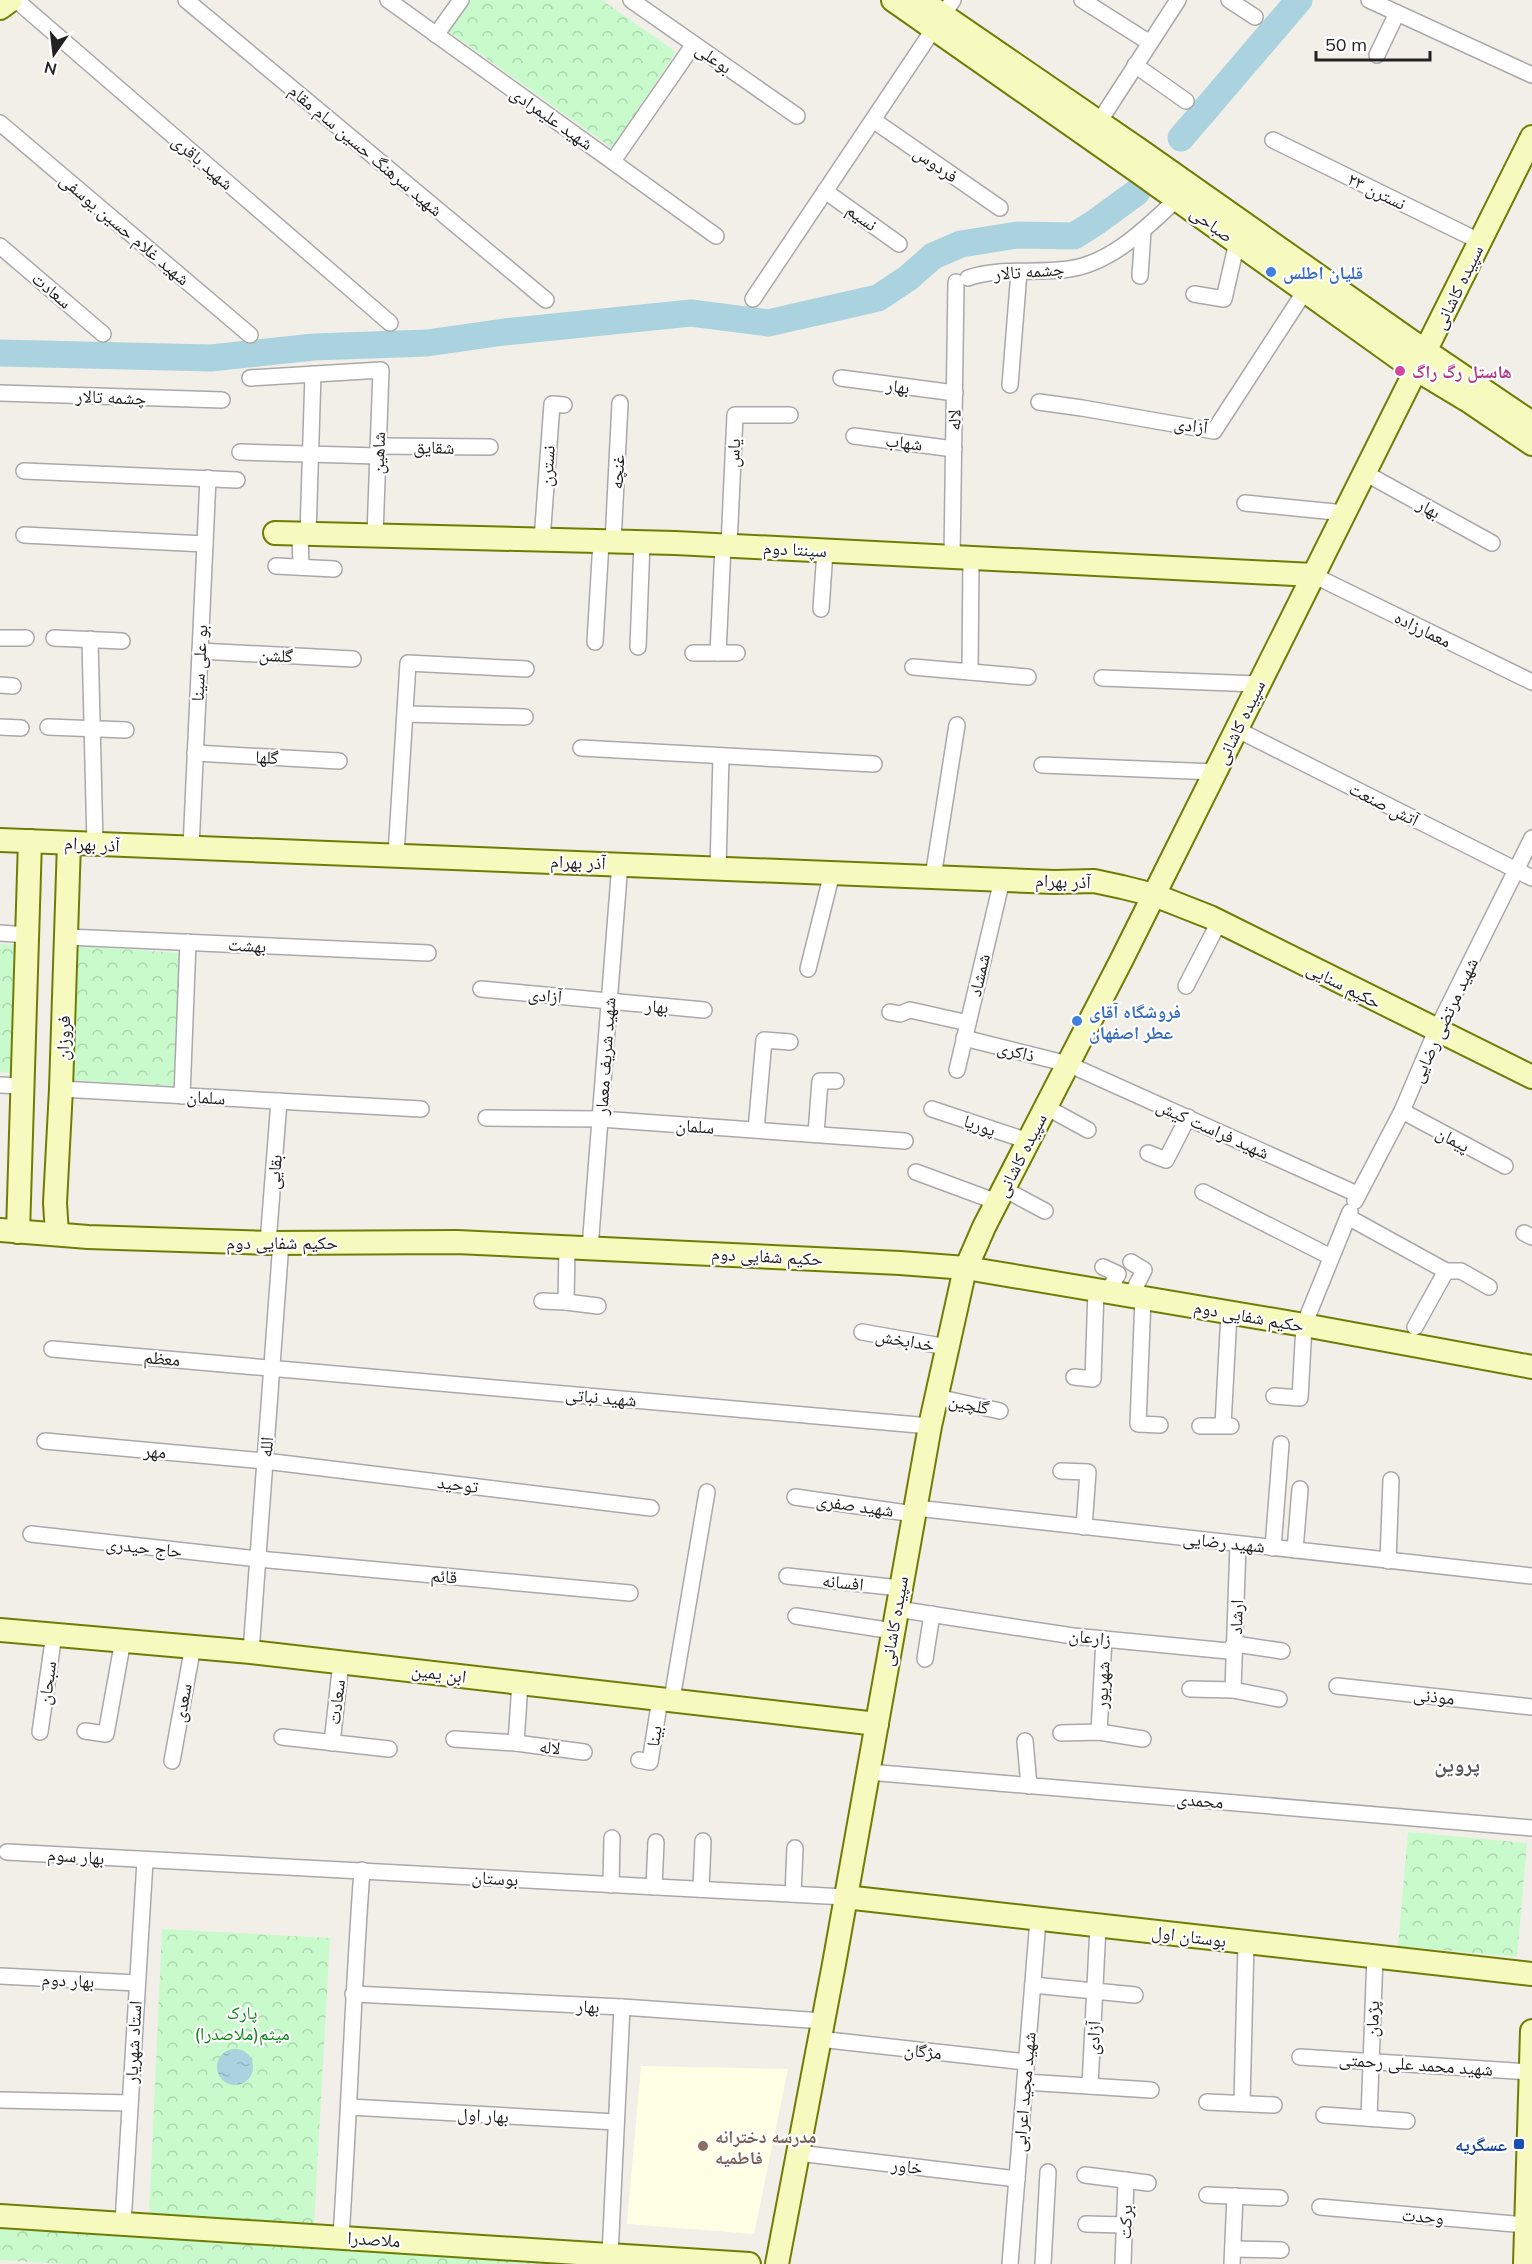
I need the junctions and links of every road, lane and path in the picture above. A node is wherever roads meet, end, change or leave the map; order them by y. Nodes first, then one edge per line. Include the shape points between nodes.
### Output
1 (11, 0) edge
2 (16, 0) edge
3 (186, 0) edge
4 (388, 0) edge
5 (461, 0) edge
6 (631, 0) edge
7 (893, 0) edge
8 (921, 0) edge
9 (1083, 0) edge
10 (1178, 0) edge
11 (1229, 0) edge
12 (1369, 0) edge
13 (0, 8) edge
14 (1397, 13) junction
15 (944, 15) edge
16 (1255, 17) dead end
17 (436, 35) junction
18 (1150, 43) junction
19 (694, 44) junction
20 (1377, 55) dead end
21 (1135, 65) junction
22 (1532, 75) edge
23 (1185, 101) dead end
24 (797, 116) dead end
25 (873, 120) junction
26 (1099, 122) junction
27 (0, 123) edge
28 (1532, 137) edge
29 (1273, 140) dead end
30 (613, 161) junction
31 (825, 191) junction
32 (1177, 199) junction
33 (1000, 208) dead end
34 (1143, 231) junction
35 (716, 236) dead end
36 (1238, 242) junction
37 (1480, 242) junction
38 (899, 244) dead end
39 (0, 246) edge
40 (1019, 272) junction
41 (1140, 276) dead end
42 (962, 280) joint
43 (1305, 291) junction
44 (1194, 294) dead end
45 (753, 299) dead end
46 (546, 300) dead end
47 (390, 323) dead end
48 (103, 334) dead end
49 (250, 335) dead end
50 (1422, 360) junction
51 (313, 374) junction
52 (250, 378) dead end
53 (841, 378) dead end
54 (1010, 385) dead end
55 (0, 393) edge
56 (955, 393) junction
57 (222, 400) dead end
58 (1040, 402) dead end
59 (620, 403) dead end
60 (564, 405) dead end
61 (790, 415) dead end
62 (1532, 423) edge
63 (854, 436) dead end
64 (1532, 444) edge
65 (489, 447) dead end
66 (954, 449) junction
67 (378, 451) junction
68 (240, 452) dead end
69 (311, 453) junction
70 (24, 471) dead end
71 (1365, 473) junction
72 (208, 478) junction
73 (237, 480) dead end
74 (1245, 503) dead end
75 (1345, 513) junction
76 (275, 533) dead end
77 (304, 534) junction
78 (24, 535) dead end
79 (375, 535) junction
80 (542, 540) junction
81 (607, 542) junction
82 (642, 542) junction
83 (1492, 543) dead end
84 (205, 544) junction
85 (726, 546) junction
86 (825, 551) junction
87 (962, 558) junction
88 (276, 566) dead end
89 (301, 567) junction
90 (334, 568) dead end
91 (1313, 575) junction
92 (821, 609) dead end
93 (0, 638) edge
94 (26, 638) dead end
95 (54, 638) dead end
96 (90, 639) junction
97 (122, 640) dead end
98 (595, 642) dead end
99 (638, 646) dead end
100 (200, 651) junction
101 (693, 653) dead end
102 (718, 653) junction
103 (737, 653) dead end
104 (353, 659) dead end
105 (914, 667) dead end
106 (526, 669) dead end
107 (970, 672) junction
108 (1028, 677) dead end
109 (1102, 678) dead end
110 (1532, 682) edge
111 (1258, 684) junction
112 (405, 714) junction
113 (525, 717) dead end
114 (957, 725) dead end
115 (0, 727) edge
116 (48, 727) dead end
117 (21, 728) dead end
118 (92, 728) junction
119 (1236, 729) junction
120 (126, 730) dead end
121 (581, 748) dead end
122 (195, 753) junction
123 (721, 756) junction
124 (339, 760) dead end
125 (874, 764) dead end
126 (1042, 765) dead end
127 (1215, 772) junction
128 (1532, 838) edge
129 (0, 840) edge
130 (30, 842) junction
131 (69, 843) junction
132 (95, 845) junction
133 (191, 848) junction
134 (396, 855) junction
135 (620, 863) junction
136 (718, 868) junction
137 (1515, 870) junction
138 (28, 872) junction
139 (69, 873) junction
140 (832, 873) junction
141 (933, 877) junction
142 (1532, 878) edge
143 (1002, 879) junction
144 (1154, 895) junction
145 (1219, 922) junction
146 (0, 933) edge
147 (27, 935) junction
148 (67, 937) junction
149 (188, 942) junction
150 (428, 953) dead end
151 (808, 969) dead end
152 (1186, 986) dead end
153 (481, 989) dead end
154 (609, 1001) junction
155 (704, 1010) dead end
156 (890, 1012) dead end
157 (966, 1030) junction
158 (1436, 1031) junction
159 (24, 1040) junction
160 (789, 1042) dead end
161 (63, 1044) junction
162 (1068, 1064) junction
163 (957, 1070) dead end
164 (1532, 1077) edge
165 (836, 1081) dead end
166 (11, 1085) edge
167 (62, 1089) junction
168 (182, 1096) junction
169 (279, 1101) junction
170 (1046, 1107) junction
171 (422, 1109) dead end
172 (932, 1109) dead end
173 (1402, 1111) junction
174 (486, 1118) dead end
175 (1188, 1118) junction
176 (600, 1119) junction
177 (756, 1130) junction
178 (1088, 1130) dead end
179 (816, 1134) junction
180 (905, 1141) dead end
181 (1028, 1141) junction
182 (1148, 1153) dead end
183 (1505, 1166) dead end
184 (916, 1172) dead end
185 (1203, 1192) dead end
186 (1000, 1195) junction
187 (20, 1201) junction
188 (55, 1203) junction
189 (1353, 1206) junction
190 (1045, 1211) dead end
191 (9, 1231) edge
192 (57, 1234) junction
193 (274, 1243) junction
194 (567, 1247) junction
195 (590, 1248) junction
196 (1331, 1257) junction
197 (1131, 1262) dead end
198 (1103, 1267) dead end
199 (966, 1268) junction
200 (1446, 1271) junction
201 (1489, 1287) dead end
202 (1102, 1291) junction
203 (1137, 1297) junction
204 (542, 1300) dead end
205 (566, 1302) junction
206 (598, 1306) dead end
207 (1229, 1312) junction
208 (1304, 1325) junction
209 (1415, 1327) dead end
210 (862, 1332) dead end
211 (947, 1347) junction
212 (52, 1349) dead end
213 (271, 1368) junction
214 (1530, 1369) edge
215 (1074, 1377) dead end
216 (1274, 1396) dead end
217 (937, 1397) junction
218 (1000, 1411) dead end
219 (1160, 1425) dead end
220 (930, 1426) junction
221 (1200, 1426) dead end
222 (45, 1441) dead end
223 (1281, 1444) dead end
224 (265, 1461) junction
225 (1061, 1470) dead end
226 (1391, 1480) dead end
227 (1299, 1489) dead end
228 (707, 1492) dead end
229 (795, 1497) dead end
230 (651, 1508) dead end
231 (915, 1511) junction
232 (1084, 1527) junction
233 (31, 1534) dead end
234 (1238, 1544) junction
235 (1273, 1548) junction
236 (1295, 1550) junction
237 (258, 1559) junction
238 (1388, 1561) junction
239 (787, 1576) dead end
240 (1532, 1576) edge
241 (630, 1593) dead end
242 (898, 1598) junction
243 (932, 1614) junction
244 (796, 1616) dead end
245 (0, 1630) edge
246 (893, 1631) junction
247 (54, 1634) junction
248 (1104, 1639) junction
249 (123, 1640) junction
250 (1235, 1644) junction
251 (193, 1646) junction
252 (1282, 1651) dead end
253 (251, 1652) junction
254 (925, 1659) dead end
255 (341, 1662) junction
256 (520, 1683) junction
257 (1337, 1686) dead end
258 (1190, 1689) dead end
259 (1233, 1690) junction
260 (666, 1699) junction
261 (1279, 1699) dead end
262 (1532, 1707) edge
263 (876, 1724) junction
264 (85, 1731) dead end
265 (40, 1732) dead end
266 (1099, 1732) junction
267 (1061, 1733) dead end
268 (282, 1737) dead end
269 (454, 1739) dead end
270 (1143, 1739) dead end
271 (1024, 1741) dead end
272 (332, 1743) junction
273 (516, 1743) junction
274 (389, 1749) dead end
275 (584, 1752) dead end
276 (639, 1760) dead end
277 (172, 1761) dead end
278 (868, 1772) junction
279 (1029, 1786) junction
280 (1532, 1828) edge
281 (612, 1838) dead end
282 (703, 1841) dead end
283 (656, 1842) dead end
284 (795, 1848) dead end
285 (7, 1852) dead end
286 (145, 1861) junction
287 (362, 1870) junction
288 (611, 1884) junction
289 (654, 1887) junction
290 (701, 1889) junction
291 (793, 1894) junction
292 (845, 1897) junction
293 (1038, 1920) junction
294 (1098, 1926) junction
295 (1246, 1942) junction
296 (1375, 1956) junction
297 (1532, 1974) edge
298 (0, 1976) edge
299 (137, 1983) junction
300 (1033, 1985) junction
301 (1096, 1991) junction
302 (353, 1994) junction
303 (1135, 1995) dead end
304 (622, 2007) junction
305 (821, 2030) junction
306 (1532, 2031) edge
307 (1300, 2057) dead end
308 (1026, 2062) junction
309 (1371, 2062) junction
310 (1531, 2072) edge
311 (1025, 2082) junction
312 (1090, 2086) junction
313 (1151, 2090) dead end
314 (0, 2100) edge
315 (1207, 2102) dead end
316 (1242, 2102) junction
317 (130, 2103) junction
318 (1274, 2105) dead end
319 (350, 2107) junction
320 (1324, 2115) dead end
321 (1369, 2118) junction
322 (1407, 2121) dead end
323 (616, 2122) junction
324 (798, 2153) junction
325 (1048, 2172) dead end
326 (1085, 2175) dead end
327 (1017, 2179) junction
328 (1126, 2180) junction
329 (1148, 2183) dead end
330 (1207, 2195) dead end
331 (1235, 2196) junction
332 (1280, 2198) dead end
333 (1320, 2207) dead end
334 (0, 2216) edge
335 (123, 2223) junction
336 (1086, 2224) dead end
337 (1125, 2225) junction
338 (1526, 2225) junction
339 (341, 2237) junction
340 (1281, 2250) dead end
341 (610, 2255) junction
342 (1233, 2256) edge
343 (748, 2264) edge
344 (777, 2264) edge
345 (1010, 2264) edge
346 (1043, 2264) edge
347 (1123, 2264) edge
348 (1525, 2264) edge

1 - 13 street
2 - 47 street, شهید باقری
3 - 46 street, شهید سرهنگ حسین سام مقام
4 - 17 street, شهید علیمرادی
5 - 17 street
6 - 19 street, بوعلی
7 - 15 street, صباحی
8 - 15 street, صباحی
9 - 18 street
10 - 18 street
11 - 16 street
12 - 14 street
14 - 20 street
14 - 22 street
15 - 25 street
15 - 26 street, صباحی
15 - 32 street, صباحی
17 - 30 street, شهید علیمرادی
18 - 21 street
19 - 24 street, بوعلی
19 - 30 street
21 - 23 street
21 - 26 street
25 - 31 street
25 - 33 street, فردوس
26 - 50 street, صباحی
27 - 49 street, شهید غلام حسین یوسفی
28 - 37 street, سپیده کاشانی
29 - 37 street, نسترن ۲۳
30 - 35 street, شهید علیمرادی
31 - 38 street, نسیم
31 - 45 street
32 - 34 street, چشمه تالار
32 - 36 street, صباحی
34 - 40 street, چشمه تالار via 1100,259 1071,269
34 - 41 street
36 - 43 street, صباحی
36 - 44 street via 1224,299
37 - 50 street, سپیده کاشانی
39 - 48 street, سعادت
40 - 42 street, چشمه تالار
40 - 54 street
42 - 56 street, لاله
43 - 50 street, صباحی
43 - 58 street, آزادی via 1214,431
50 - 62 street, صباحی
50 - 64 street, صباحی via 1467,400
50 - 71 street, سپیده کاشانی
51 - 52 street
51 - 67 street, شاهین via 381,370
51 - 69 street
53 - 56 street, بهار
55 - 57 street, چشمه تالار
56 - 66 street, لاله
59 - 81 street, غنچه
60 - 80 street, نسترن via 552,404
61 - 85 street, یاس via 735,415
63 - 66 street, شهاب
65 - 67 street, شقایق
66 - 87 street, لاله
67 - 69 street, شقایق
67 - 79 street, شاهین
68 - 69 street, شقایق
69 - 77 street
70 - 72 street
71 - 75 street, سپیده کاشانی
71 - 83 street, بهار
72 - 73 street
72 - 84 street, بو علی سینا
74 - 75 street
75 - 91 street, سپیده کاشانی
76 - 77 street, سپنتا دوم
77 - 79 street, سپنتا دوم
77 - 89 street
78 - 84 street
79 - 80 street, سپنتا دوم
80 - 81 street, سپنتا دوم
81 - 82 street, سپنتا دوم
81 - 98 street, غنچه
82 - 85 street, سپنتا دوم
82 - 99 street
84 - 100 street, بو علی سینا
85 - 86 street, سپنتا دوم
85 - 102 street
86 - 87 street, سپنتا دوم
86 - 92 street
87 - 91 street, سپنتا دوم
87 - 107 street, لاله
88 - 89 street
89 - 90 street
91 - 110 street, معمارزاده
91 - 111 street, سپیده کاشانی
93 - 94 street
95 - 96 street
96 - 97 street
96 - 118 street
100 - 104 street, گلشن
100 - 122 street, بو علی سینا
101 - 102 street
102 - 103 street
105 - 107 street
106 - 112 street via 408,663
107 - 108 street
109 - 111 street
111 - 119 street, سپیده کاشانی
112 - 113 street
112 - 134 street
114 - 141 street
115 - 117 street
116 - 118 street
118 - 120 street
118 - 132 street
119 - 127 street, سپیده کاشانی
119 - 137 street, آتش صنعت
121 - 123 street
122 - 124 street, گلها
122 - 133 street, بو علی سینا
123 - 125 street
123 - 136 street
126 - 127 street
127 - 144 street, سپیده کاشانی
128 - 137 street, شهید مرتضی رضایی
129 - 130 street, آذر بهرام
130 - 131 street, آذر بهرام
130 - 138 street
131 - 132 street, آذر بهرام
131 - 139 street, فروزان
132 - 133 street, آذر بهرام
133 - 134 street, آذر بهرام
134 - 135 street, آذر بهرام
135 - 136 street, آذر بهرام
135 - 154 street, شهید شریف معمار
136 - 140 street, آذر بهرام
137 - 142 street, آتش صنعت
137 - 158 street, شهید مرتضی رضایی
138 - 139 street via 34,860 52,854 64,861
138 - 147 street
139 - 148 street, فروزان
140 - 141 street, آذر بهرام
140 - 151 street
141 - 143 street, آذر بهرام
143 - 144 street, آذر بهرام via 1094,881
143 - 157 street, شمشاد
144 - 145 street, حکیم سنایی
144 - 162 street, سپیده کاشانی
145 - 152 street
145 - 158 street, حکیم سنایی
146 - 147 street
147 - 159 street
148 - 149 street, بهشت
148 - 161 street, فروزان
149 - 150 street, بهشت
149 - 168 street
153 - 154 street, آزادی
154 - 155 street, بهار
154 - 176 street, شهید شریف معمار
156 - 157 street, ذاکری via 910,1010
157 - 162 street, ذاکری
157 - 163 street, شمشاد
158 - 164 street, حکیم سنایی
158 - 173 street, شهید مرتضی رضایی
159 - 161 street
159 - 166 street
160 - 177 street via 764,1041
161 - 167 street, فروزان
162 - 170 street, سپیده کاشانی
162 - 175 street, شهید فراست کیش
165 - 179 street via 820,1081
166 - 187 street
167 - 168 street, سلمان
167 - 188 street, فروزان
168 - 169 street, سلمان
169 - 171 street, سلمان
169 - 193 street, بقایی
170 - 178 street
170 - 181 street, سپیده کاشانی
172 - 181 street, پوریا
173 - 183 street, پیمان
173 - 189 street, شهید مرتضی رضایی
174 - 176 street, سلمان
175 - 182 street via 1166,1161
175 - 189 street, شهید فراست کیش
176 - 177 street, سلمان
176 - 195 street, شهید شریف معمار
177 - 179 street, سلمان
179 - 180 street, سلمان
181 - 186 street, سپیده کاشانی
184 - 186 street
185 - 196 street
186 - 190 street
186 - 199 street, سپیده کاشانی
187 - 188 street via 34,1217 50,1212
187 - 191 street
188 - 192 street, فروزان
189 - 196 street, شهید مرتضی رضایی
189 - 200 street, شهید فراست کیش
191 - 192 street, حکیم شفایی دوم
192 - 193 street, حکیم شفایی دوم
193 - 194 street, حکیم شفایی دوم via 457,1242
193 - 213 street, الله
194 - 195 street, حکیم شفایی دوم
194 - 205 street
195 - 199 street, حکیم شفایی دوم
196 - 208 street, شهید مرتضی رضایی
197 - 203 street via 1144,1270
198 - 202 street via 1118,1274
199 - 202 street, حکیم شفایی دوم
199 - 211 street, سپیده کاشانی
200 - 201 street, شهید فراست کیش via 1461,1271
200 - 209 street
202 - 203 street, حکیم شفایی دوم
202 - 215 street via 1093,1379
203 - 207 street, حکیم شفایی دوم
203 - 219 street via 1138,1424
204 - 205 street
205 - 206 street
207 - 208 street, حکیم شفایی دوم
207 - 221 street via 1227,1426
208 - 214 street, حکیم شفایی دوم
208 - 216 street, شهید مرتضی رضایی via 1300,1398
210 - 211 street, خدابخش
211 - 217 street, سپیده کاشانی
212 - 213 street, معظم
213 - 220 street, شهید نباتی
213 - 224 street, الله
217 - 218 street, گلچین
217 - 220 street, سپیده کاشانی
220 - 231 street, سپیده کاشانی
222 - 224 street, مهر
223 - 235 street
224 - 230 street, توحید
224 - 237 street, الله
225 - 232 street via 1088,1472
226 - 238 street
227 - 236 street
228 - 260 street
229 - 231 street, شهید صفری
231 - 232 street, شهید رضایی
231 - 242 street, سپیده کاشانی
232 - 234 street, شهید رضایی
233 - 237 street, حاج حیدری
234 - 235 street, شهید رضایی
234 - 250 street, ارشاد
235 - 236 street, شهید رضایی
236 - 238 street, شهید رضایی
237 - 241 street, قائم
237 - 253 street, الله
238 - 240 street, شهید رضایی
239 - 242 street, افسانه
242 - 243 street, زارعان
242 - 246 street, سپیده کاشانی
243 - 248 street, زارعان
243 - 254 street
244 - 246 street
245 - 247 street, ابن یمین
246 - 263 street, سپیده کاشانی
247 - 249 street, ابن یمین
247 - 265 street, سبحان
248 - 250 street, زارعان via 1228,1651
248 - 266 street, شهریور
249 - 251 street, ابن یمین
249 - 264 street via 106,1734
250 - 252 street, زارعان
250 - 259 street, ارشاد
251 - 253 street, ابن یمین
251 - 277 street, سعدی
253 - 255 street, ابن یمین
255 - 256 street, ابن یمین
255 - 272 street, سعادت
256 - 260 street, ابن یمین
256 - 273 street, لاله
257 - 262 street, موذنی
258 - 259 street
259 - 261 street
260 - 263 street, ابن یمین
260 - 276 street, بینا via 650,1762
263 - 278 street, سپیده کاشانی
266 - 267 street
266 - 270 street
268 - 272 street, سعادت
269 - 273 street, لاله
271 - 279 street
272 - 274 street, سعادت
273 - 275 street, لاله
278 - 279 street, محمدی
278 - 292 street, سپیده کاشانی
279 - 280 street, محمدی
281 - 288 street
282 - 290 street
283 - 289 street
284 - 291 street
285 - 286 street, بهار سوم
286 - 287 street, بوستان
286 - 299 street, استاد شهریار
287 - 288 street, بوستان
287 - 302 street
288 - 289 street, بوستان
289 - 290 street, بوستان
290 - 291 street, بوستان
291 - 292 street, بوستان
292 - 293 street, بوستان اول
292 - 305 street, سپیده کاشانی
293 - 294 street, بوستان اول
293 - 300 street, شهید مجید اعرابی
294 - 295 street, بوستان اول
294 - 301 street, آزادی
295 - 296 street, بوستان اول
295 - 316 street
296 - 297 street, بوستان اول
296 - 309 street, پژمان
298 - 299 street, بهار دوم
299 - 317 street, استاد شهریار
300 - 301 street
300 - 308 street, شهید مجید اعرابی
301 - 303 street
301 - 312 street, آزادی
302 - 304 street, بهار
302 - 319 street
304 - 305 street, بهار
304 - 323 street
305 - 308 street, مژگان
305 - 324 street, سپیده کاشانی
306 - 310 street
307 - 309 street, شهید محمد علی رحمتی
308 - 311 street, شهید مجید اعرابی
309 - 310 street, شهید محمد علی رحمتی
309 - 321 street, پژمان
310 - 338 street
311 - 312 street
311 - 327 street, شهید مجید اعرابی
312 - 313 street
314 - 317 street
315 - 316 street
316 - 318 street
317 - 335 street, استاد شهریار
319 - 323 street, بهار اول
319 - 339 street
320 - 321 street
321 - 322 street
323 - 341 street
324 - 327 street, خاور
324 - 344 street, سپیده کاشانی
325 - 346 street
326 - 328 street
327 - 345 street, شهید مجید اعرابی
328 - 329 street
328 - 337 street, برکت
330 - 331 street
331 - 332 street
331 - 342 street
333 - 338 street, وحدت
334 - 335 street, ملاصدرا
335 - 339 street, ملاصدرا
336 - 337 street
337 - 347 street, برکت
338 - 348 street
339 - 341 street, ملاصدرا
340 - 342 street
341 - 343 street, ملاصدرا

